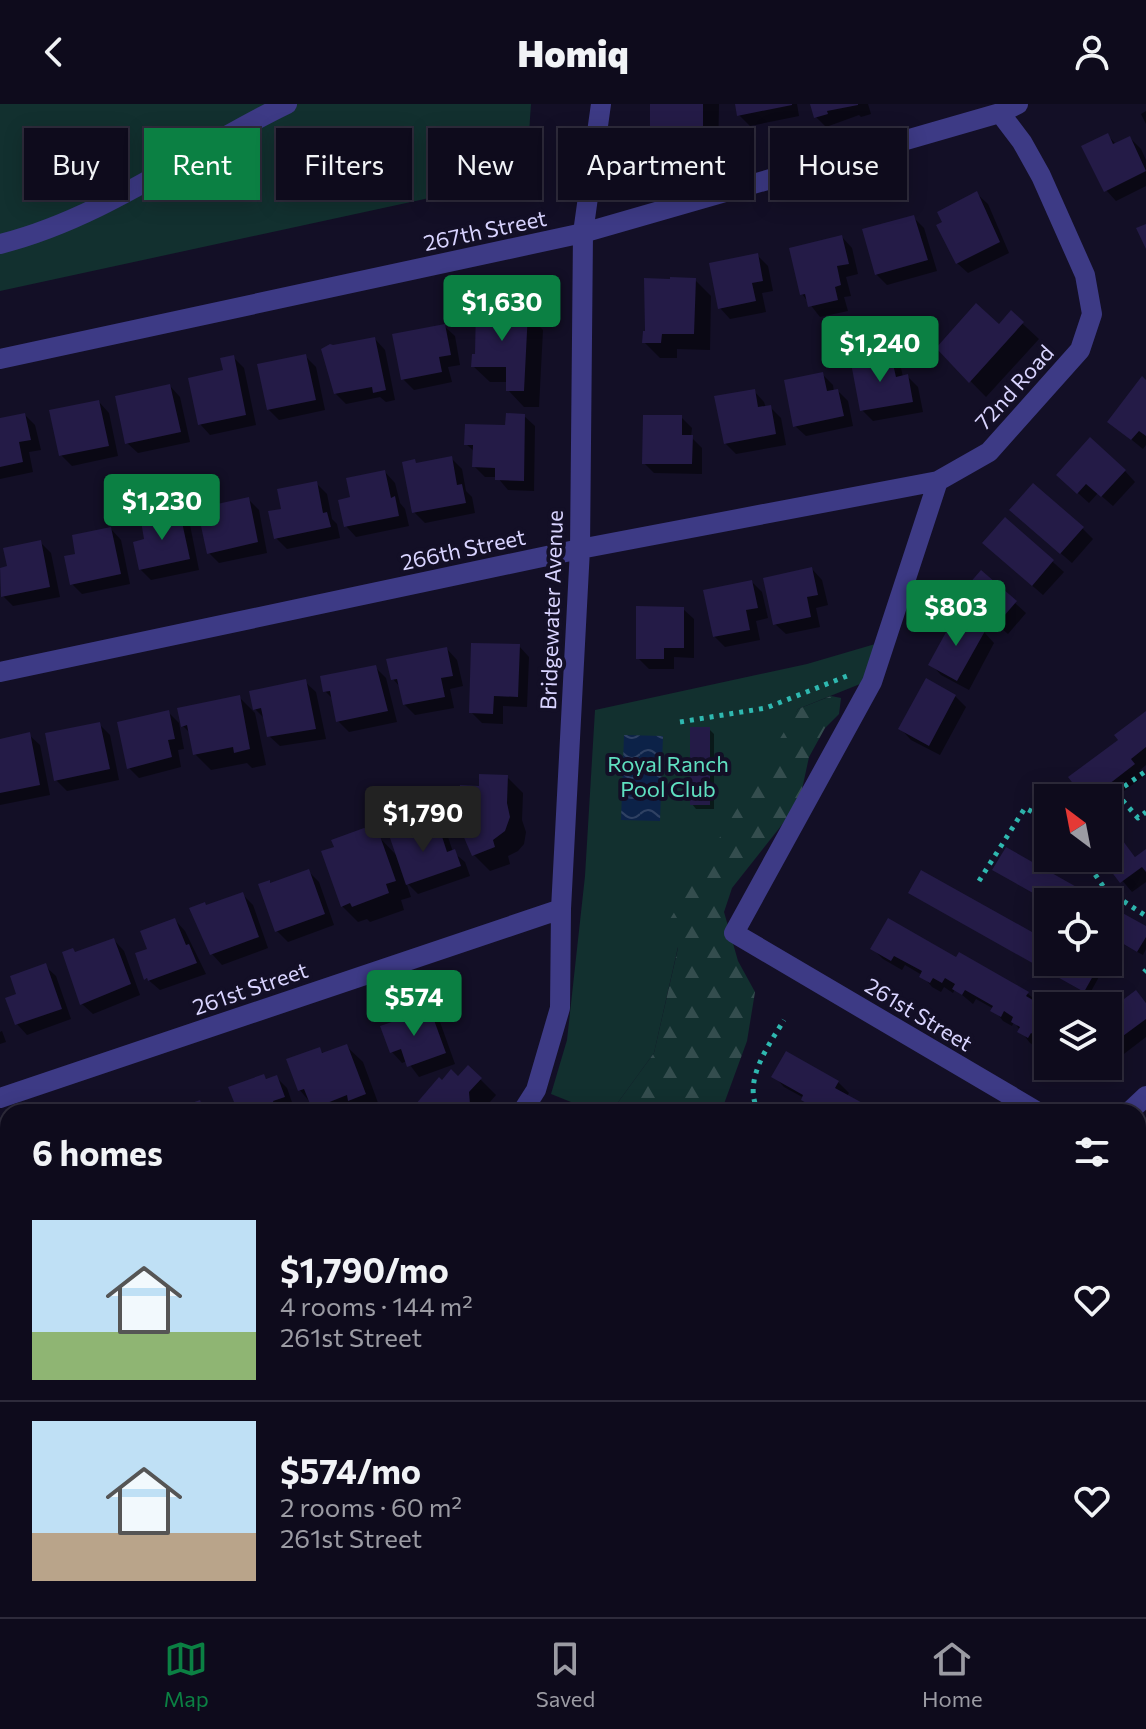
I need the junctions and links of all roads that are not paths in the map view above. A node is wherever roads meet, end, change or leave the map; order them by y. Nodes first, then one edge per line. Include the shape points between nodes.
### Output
1 (287, 104) edge
2 (601, 104) edge
3 (1009, 108) edge
4 (583, 233) junction
5 (0, 244) edge
6 (0, 359) edge
7 (938, 481) junction
8 (580, 549) junction
9 (0, 672) edge
10 (561, 909) junction
11 (0, 1098) edge
12 (527, 1104) edge
13 (1024, 1104) edge

1 - 5 street via 150,181 66,221
2 - 4 street, Bridgewater Avenue
3 - 4 street, 267th Street
3 - 7 street, 72nd Road via 1085,275 1092,314 1080,350 989,452
4 - 6 street, 267th Street
4 - 8 street, Bridgewater Avenue
7 - 8 street, 266th Street
7 - 13 street, 261st Street via 872,682 734,933
8 - 9 street, 266th Street
8 - 10 street, Bridgewater Avenue
10 - 11 street, 261st Street
10 - 12 street, Bridgewater Avenue via 560,1008

